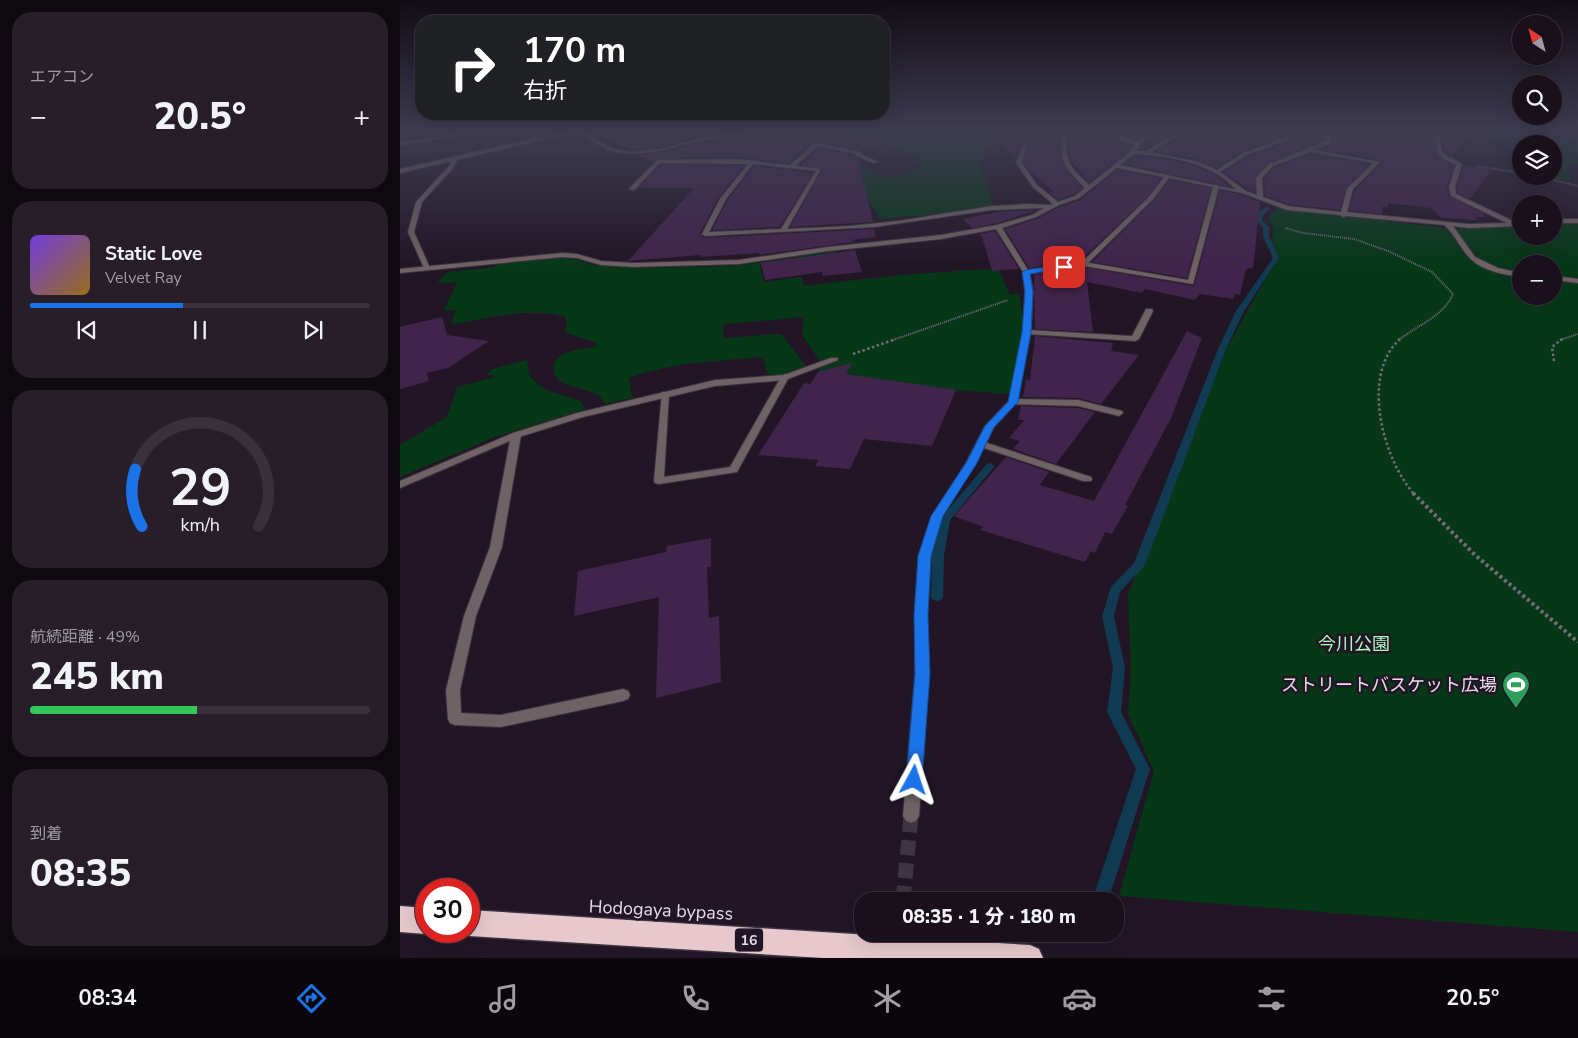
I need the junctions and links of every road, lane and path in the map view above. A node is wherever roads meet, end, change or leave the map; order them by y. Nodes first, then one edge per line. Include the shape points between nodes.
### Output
1 (442, 176) edge
2 (645, 176) edge
3 (741, 176) edge
4 (816, 176) edge
5 (1026, 176) edge
6 (1076, 176) edge
7 (1104, 176) edge
8 (1161, 176) edge
9 (1222, 176) edge
10 (1261, 176) edge
11 (1363, 176) edge
12 (1455, 176) edge
13 (1167, 177) junction
14 (1562, 182) edge
15 (1578, 186) edge
16 (1216, 187) junction
17 (1088, 188) junction
18 (632, 189) dead end
19 (1244, 192) junction
20 (1260, 199) junction
21 (1057, 204) junction
22 (1050, 208) junction
23 (1287, 208) junction
24 (1343, 215) junction
25 (1562, 221) edge
26 (1578, 222) edge
27 (1512, 223) edge
28 (1445, 224) junction
29 (1512, 224) edge
30 (998, 227) junction
31 (784, 229) junction
32 (1084, 264) junction
33 (427, 268) junction
34 (400, 271) edge
35 (1026, 272) junction
36 (1512, 273) edge
37 (1562, 279) edge
38 (1578, 281) edge
39 (996, 304) dead end
40 (1149, 311) dead end
41 (1027, 332) junction
42 (1578, 334) edge
43 (834, 360) joint
44 (1554, 361) dead end
45 (785, 377) junction
46 (665, 394) junction
47 (1013, 402) junction
48 (1118, 413) dead end
49 (516, 435) junction
50 (981, 444) junction
51 (1087, 479) dead end
52 (400, 484) edge
53 (1578, 642) edge
54 (623, 695) dead end
55 (911, 816) tunnel mouth
56 (400, 919) edge
57 (415, 920) edge
58 (480, 924) edge
59 (1030, 958) edge

1 - 33 street via 419,202 411,232
2 - 18 street
3 - 31 street via 723,199 704,234
4 - 31 street
5 - 21 street
6 - 17 street
7 - 17 street
8 - 13 street
9 - 19 street
10 - 20 street
11 - 24 street via 1350,189
12 - 27 street via 1453,195
13 - 16 street
13 - 32 street via 1151,198
14 - 15 path
16 - 19 street
16 - 32 street via 1191,283
17 - 21 street via 1077,197
19 - 20 street
20 - 23 street
21 - 22 street
22 - 30 street
22 - 31 street via 1010,206 898,223
23 - 24 street
23 - 53 path via 1277,217 1288,230 1354,239 1368,244 1432,272 1453,294 1446,307 1401,339 1388,354 1380,378 1379,411 1393,460 1406,486 1449,529 1486,565
24 - 28 street
25 - 26 street
28 - 29 street
28 - 36 street via 1454,229 1472,258
30 - 33 street via 738,262 609,264 562,255
30 - 35 street
32 - 35 street
33 - 34 street
35 - 41 street via 1029,292
37 - 38 street
39 - 43 path
40 - 41 street via 1135,339
41 - 47 street
42 - 44 path via 1563,338 1552,347
43 - 45 street
45 - 46 street via 715,383
45 - 46 street via 734,470 659,481
46 - 49 street
47 - 48 street via 1078,403
47 - 50 street via 990,426
49 - 52 street
49 - 54 street via 496,547 470,616 452,690 455,719 501,721
50 - 51 street
50 - 55 street via 937,516 924,556 922,674
56 - 57 highway
58 - 59 highway, Hodogaya bypass / 16

